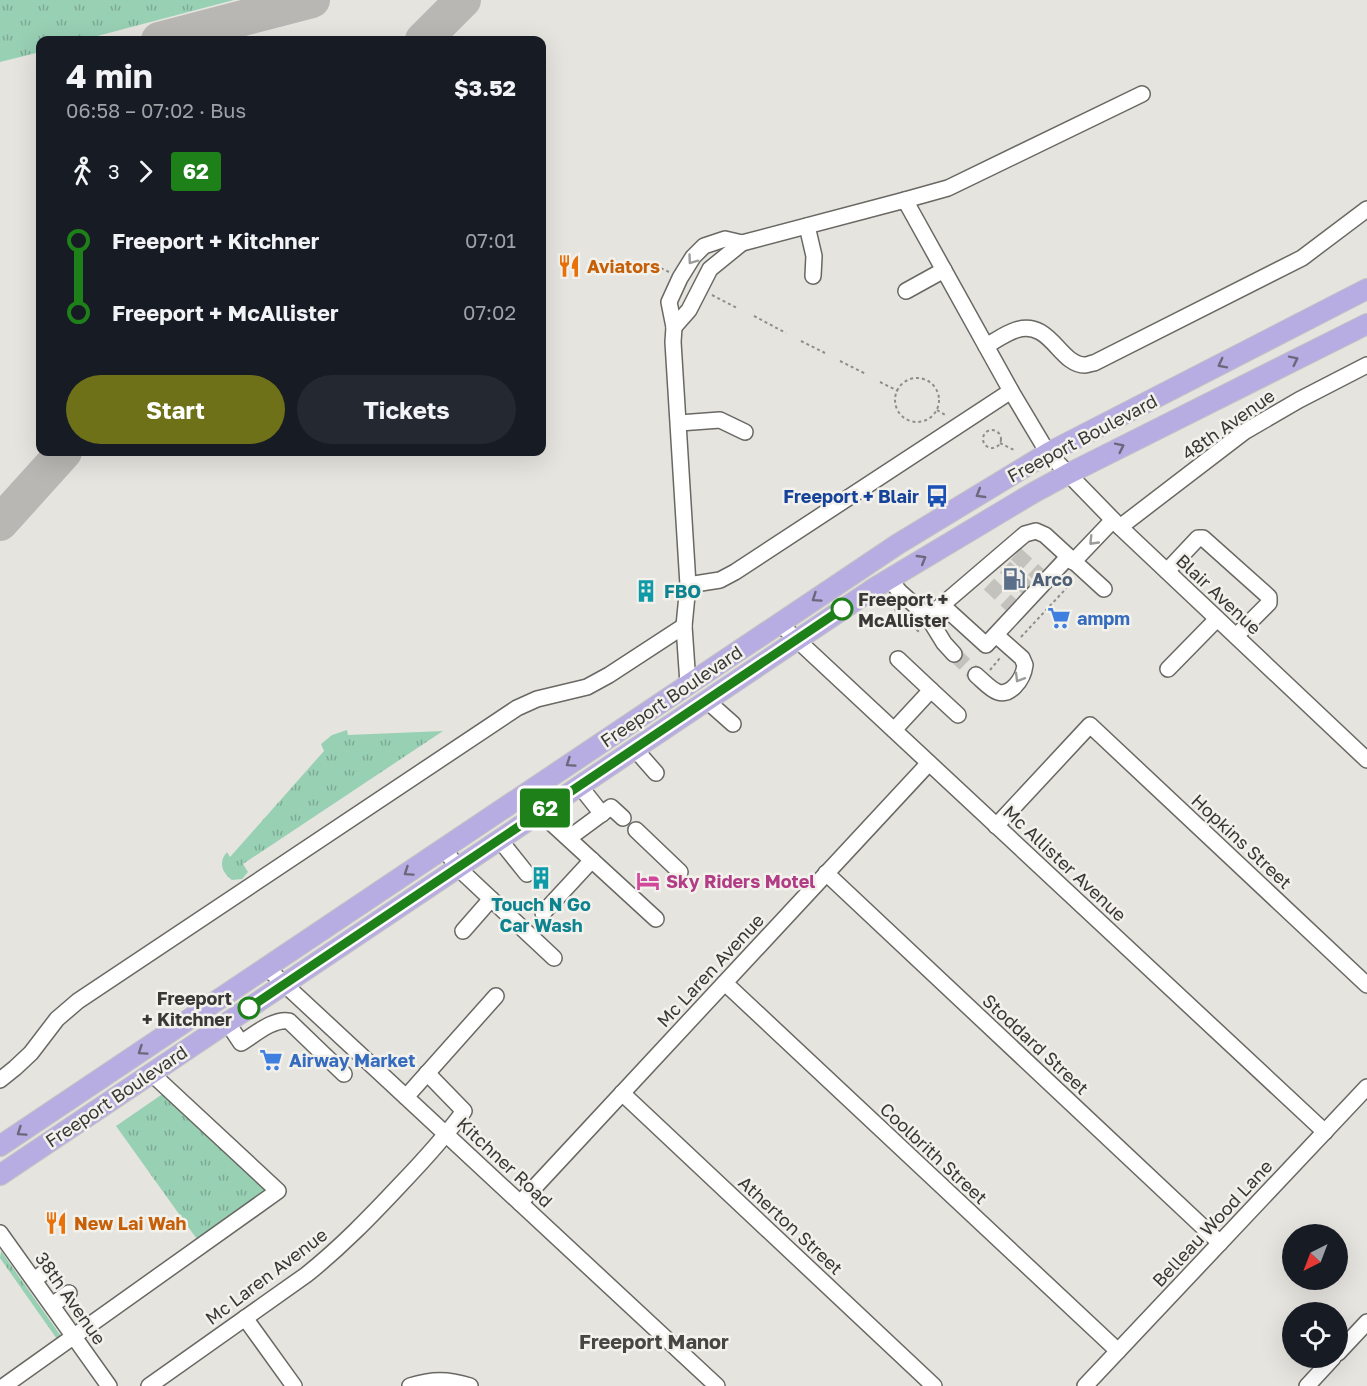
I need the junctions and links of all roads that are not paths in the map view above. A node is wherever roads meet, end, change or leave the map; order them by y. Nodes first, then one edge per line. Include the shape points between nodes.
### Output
1 (1142, 94) dead end
2 (905, 200) junction
3 (1367, 208) edge
4 (807, 226) junction
5 (742, 243) junction
6 (944, 270) junction
7 (813, 276) dead end
8 (1367, 289) edge
9 (906, 291) dead end
10 (1367, 324) edge
11 (674, 327) junction
12 (986, 346) junction
13 (1367, 365) edge
14 (1011, 391) junction
15 (679, 423) junction
16 (745, 432) dead end
17 (1048, 453) junction
18 (1068, 474) junction
19 (1116, 524) junction
20 (1070, 559) junction
21 (1167, 571) junction
22 (889, 579) junction
23 (688, 585) junction
24 (1104, 589) dead end
25 (942, 605) junction
26 (928, 617) junction
27 (1217, 619) junction
28 (779, 623) junction
29 (684, 626) junction
30 (996, 635) junction
31 (1236, 636) junction
32 (796, 639) junction
33 (954, 654) tunnel mouth
34 (898, 659) dead end
35 (1168, 669) dead end
36 (976, 675) tunnel mouth
37 (688, 684) junction
38 (931, 690) junction
39 (706, 700) junction
40 (958, 715) dead end
41 (733, 724) dead end
42 (894, 730) junction
43 (634, 748) junction
44 (1367, 760) edge
45 (929, 763) junction
46 (656, 773) dead end
47 (579, 785) junction
48 (522, 796) junction
49 (539, 812) junction
50 (602, 814) junction
51 (623, 818) dead end
52 (996, 826) junction
53 (636, 830) dead end
54 (568, 838) junction
55 (499, 839) junction
56 (444, 848) junction
57 (592, 860) junction
58 (457, 867) junction
59 (680, 872) dead end
60 (826, 873) junction
61 (528, 874) dead end
62 (491, 899) junction
63 (543, 912) dead end
64 (656, 919) dead end
65 (463, 931) dead end
66 (554, 958) dead end
67 (266, 967) junction
68 (724, 983) junction
69 (284, 984) junction
70 (1367, 985) edge
71 (496, 996) dead end
72 (227, 1022) junction
73 (333, 1029) junction
74 (316, 1047) junction
75 (151, 1073) junction
76 (427, 1073) junction
77 (344, 1074) dead end
78 (0, 1080) edge
79 (1367, 1087) edge
80 (622, 1093) junction
81 (406, 1097) junction
82 (1324, 1132) junction
83 (447, 1135) junction
84 (0, 1146) edge
85 (0, 1174) edge
86 (520, 1203) junction
87 (0, 1233) edge
88 (1220, 1243) junction
89 (69, 1293) dead end
90 (52, 1305) junction
91 (245, 1318) junction
92 (1367, 1322) edge
93 (74, 1336) junction
94 (1348, 1342) edge
95 (1118, 1351) junction
96 (1324, 1368) edge
97 (4, 1386) edge
98 (109, 1386) edge
99 (149, 1386) edge
100 (294, 1386) edge
101 (410, 1386) edge
102 (471, 1386) edge
103 (717, 1386) edge
104 (934, 1386) edge
105 (1085, 1386) edge
106 (1307, 1386) edge

1 - 2 street via 948,188
2 - 4 street
2 - 6 street, Blair Avenue
3 - 12 street via 1302,258 1094,363 1083,365 1071,360 1038,330 1016,330
4 - 5 street
4 - 7 street via 814,256
5 - 11 street via 710,269 689,310
5 -> 11 street via 725,239 704,246 693,257 669,302
6 - 9 street
6 - 12 street, Blair Avenue
8 -> 17 main road, Freeport Boulevard
18 -> 10 main road, Freeport Boulevard
11 - 15 street
12 - 14 street, Blair Avenue
13 - 19 street, 48th Avenue via 1244,432
14 - 17 street, Blair Avenue
14 - 23 street via 735,572 720,580
15 - 16 street via 720,420
15 - 23 street
17 - 18 street, Blair Avenue
17 -> 28 main road, Freeport Boulevard via 898,544
18 - 19 street, Blair Avenue
22 -> 18 main road, Freeport Boulevard
19 -> 20 street, 48th Avenue
19 - 21 street, Blair Avenue
20 - 24 street
20 - 25 street via 1045,535 1036,531 1025,534 983,579
20 - 30 street, 48th Avenue via 1042,578
21 - 27 street, Blair Avenue
21 - 31 street via 1198,538 1203,538 1269,597 1269,603
22 - 26 street
22 - 32 main road, Freeport Boulevard
23 - 29 street
25 - 26 street
25 - 30 street via 986,645
26 - 33 street
27 - 31 street, Blair Avenue
27 - 35 street
28 - 32 street, Mc Allister Avenue
28 - 37 main road, Freeport Boulevard
29 - 37 street
29 - 78 street via 587,687 517,708 78,1001 57,1019 31,1053
30 -> 36 street via 1022,658 1024,672 1004,694
31 - 44 street, Blair Avenue
32 - 39 main road, Freeport Boulevard
32 - 42 street, Mc Allister Avenue
34 - 38 street
37 -> 48 main road, Freeport Boulevard
38 - 40 street
38 - 42 street
39 - 41 street
39 - 43 main road, Freeport Boulevard
42 - 45 street, Mc Allister Avenue
43 - 46 street
43 - 47 main road, Freeport Boulevard
45 - 52 street, Mc Allister Avenue
45 - 60 street, Mc Laren Avenue
47 - 49 main road, Freeport Boulevard
47 - 50 street
48 - 49 street
48 - 56 main road, Freeport Boulevard
49 - 54 street
49 - 55 main road, Freeport Boulevard
50 - 51 street via 611,807
50 - 54 street
52 - 70 street, Hopkins Street via 1090,725
52 - 82 street, Mc Allister Avenue
53 - 59 street
54 - 57 street
55 - 58 main road, Freeport Boulevard
55 - 61 street
56 - 58 street
56 -> 67 main road, Freeport Boulevard
57 - 63 street
57 - 64 street
58 - 62 street
58 - 69 main road, Freeport Boulevard
60 - 68 street, Mc Laren Avenue
60 - 88 street, Stoddard Street
62 - 65 street
62 - 66 street
67 - 69 street, Kitchner Road
67 -> 84 main road, Freeport Boulevard
68 - 80 street, Mc Laren Avenue
68 - 95 street, Coolbrith Street
69 - 72 main road, Freeport Boulevard
69 - 73 street, Kitchner Road
71 - 76 street
72 - 74 street via 241,1044 274,1022 288,1021
72 - 75 main road, Freeport Boulevard
73 - 74 street
73 - 81 street, Kitchner Road
74 - 77 street
75 - 85 main road, Freeport Boulevard
75 - 93 street via 278,1191
76 - 81 street
76 - 83 street, Mc Laren Avenue via 464,1111
79 - 82 street, Belleau Wood Lane
80 - 86 street, Mc Laren Avenue
80 - 104 street, Atherton Street
81 - 83 street, Kitchner Road
82 - 88 street, Belleau Wood Lane
83 - 86 street, Kitchner Road
83 - 91 street, Mc Laren Avenue via 327,1258
86 - 103 street, Kitchner Road
87 - 90 street, 38th Avenue via 40,1275
88 - 95 street, Belleau Wood Lane
89 - 90 street
90 - 93 street, 38th Avenue
91 - 99 street, Mc Laren Avenue
91 - 100 street
92 - 94 street
93 - 97 street
93 - 98 street, 38th Avenue
95 - 105 street, Belleau Wood Lane
96 - 106 street
101 - 102 street via 438,1380

